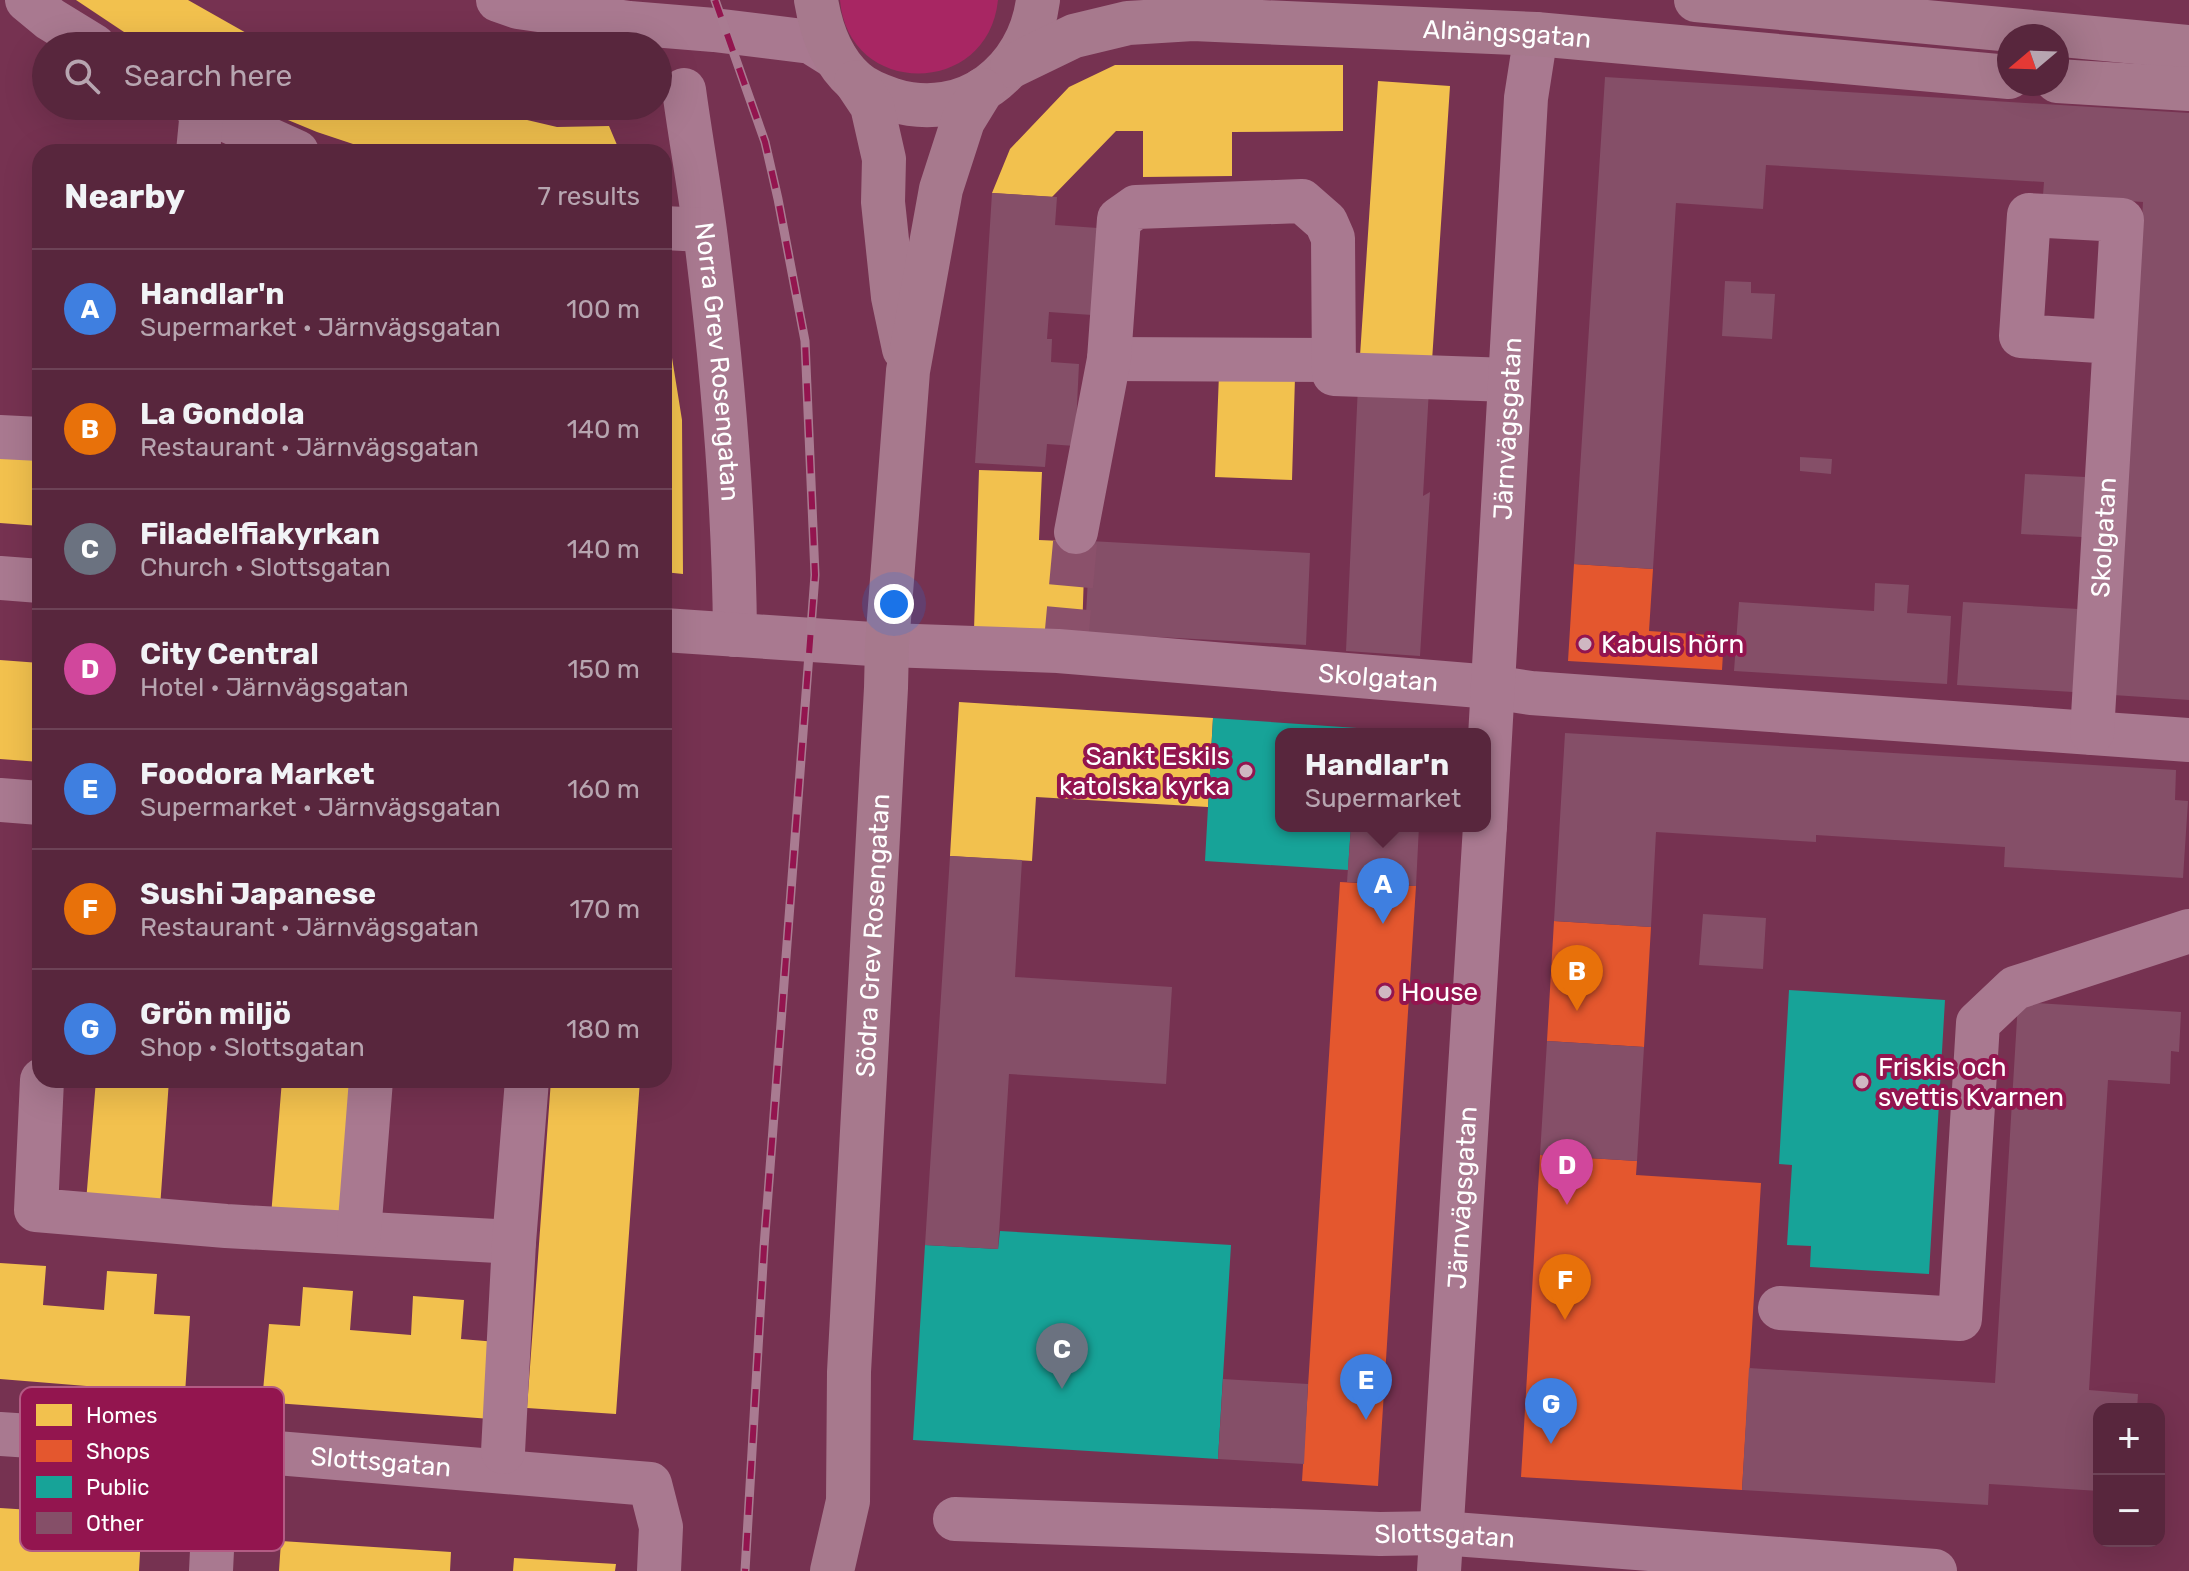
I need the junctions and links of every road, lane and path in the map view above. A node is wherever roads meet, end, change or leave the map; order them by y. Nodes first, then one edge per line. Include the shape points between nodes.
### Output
1 (27, 0) edge
2 (498, 0) edge
3 (816, 0) edge
4 (1038, 0) edge
5 (1696, 0) edge
6 (1536, 17) edge
7 (71, 32) edge
8 (2189, 47) edge
9 (846, 70) junction
10 (1997, 75) edge
11 (997, 78) junction
12 (2069, 82) edge
13 (2189, 89) edge
14 (684, 90) dead end
15 (198, 123) edge
16 (270, 144) edge
17 (684, 229) edge
18 (2114, 342) dead end
19 (1109, 359) junction
20 (1333, 360) junction
21 (908, 371) junction
22 (1510, 380) junction
23 (0, 437) edge
24 (32, 439) edge
25 (1076, 532) tunnel mouth
26 (0, 578) edge
27 (32, 580) edge
28 (672, 631) edge
29 (735, 635) junction
30 (887, 645) junction
31 (1492, 687) junction
32 (1490, 728) edge
33 (2092, 733) junction
34 (2189, 740) edge
35 (0, 800) edge
36 (32, 802) edge
37 (1485, 832) edge
38 (2189, 931) edge
39 (42, 1088) edge
40 (370, 1088) edge
41 (526, 1088) edge
42 (359, 1233) junction
43 (514, 1242) junction
44 (1780, 1308) dead end
45 (0, 1434) edge
46 (20, 1435) edge
47 (503, 1452) dead end
48 (284, 1453) edge
49 (848, 1501) junction
50 (955, 1519) dead end
51 (212, 1551) edge
52 (1440, 1552) edge
53 (1824, 1567) edge
54 (211, 1571) edge
55 (659, 1571) edge
56 (832, 1571) edge
57 (866, 1571) edge
58 (1935, 1571) edge

1 - 7 street
2 - 9 street via 629,23 811,42
3 - 9 main road, Södra Grev Rosengatan via 820,26
4 - 11 main road, Södra Grev Rosengatan via 1023,50
5 - 8 main road
6 - 10 main road, Alnängsgatan
6 - 11 main road, Alnängsgatan via 1128,23 1074,36
6 - 22 street, Järnvägsgatan via 1526,98
9 - 11 main road, Alnängsgatan via 882,97 912,106 949,103
9 - 21 main road, Södra Grev Rosengatan via 872,106 884,159 893,297
11 - 21 main road, Södra Grev Rosengatan via 963,121 941,189
12 - 13 main road
14 - 17 street, Norra Grev Rosengatan
15 - 16 street
17 - 29 street, Norra Grev Rosengatan via 720,364
18 - 33 street, Skolgatan
19 - 20 street
19 - 20 street via 1119,219 1136,207 1302,201 1326,222 1333,238
19 - 25 street
20 - 22 street via 1334,374
21 - 30 main road, Södra Grev Rosengatan
22 - 31 street, Järnvägsgatan
23 - 24 street
26 - 27 street
28 - 29 street, Skolgatan
29 - 30 street, Skolgatan
30 - 31 street, Skolgatan via 1058,651
30 - 49 main road, Södra Grev Rosengatan via 849,1372
31 - 32 street, Järnvägsgatan
31 - 33 street, Skolgatan
33 - 34 street, Skolgatan
35 - 36 street
37 - 52 street, Järnvägsgatan
38 - 44 street via 2015,988 1978,1023 1960,1319
39 - 42 street via 36,1210
40 - 42 street
41 - 43 street
42 - 43 street
43 - 47 street
45 - 46 street, Slottsgatan
48 - 55 street, Slottsgatan via 650,1484 661,1527
49 - 56 main road, Södra Grev Rosengatan
49 - 57 main road, Södra Grev Rosengatan
50 - 52 street, Slottsgatan via 1380,1534
51 - 54 street
52 - 53 street, Slottsgatan
53 - 58 street, Slottsgatan

